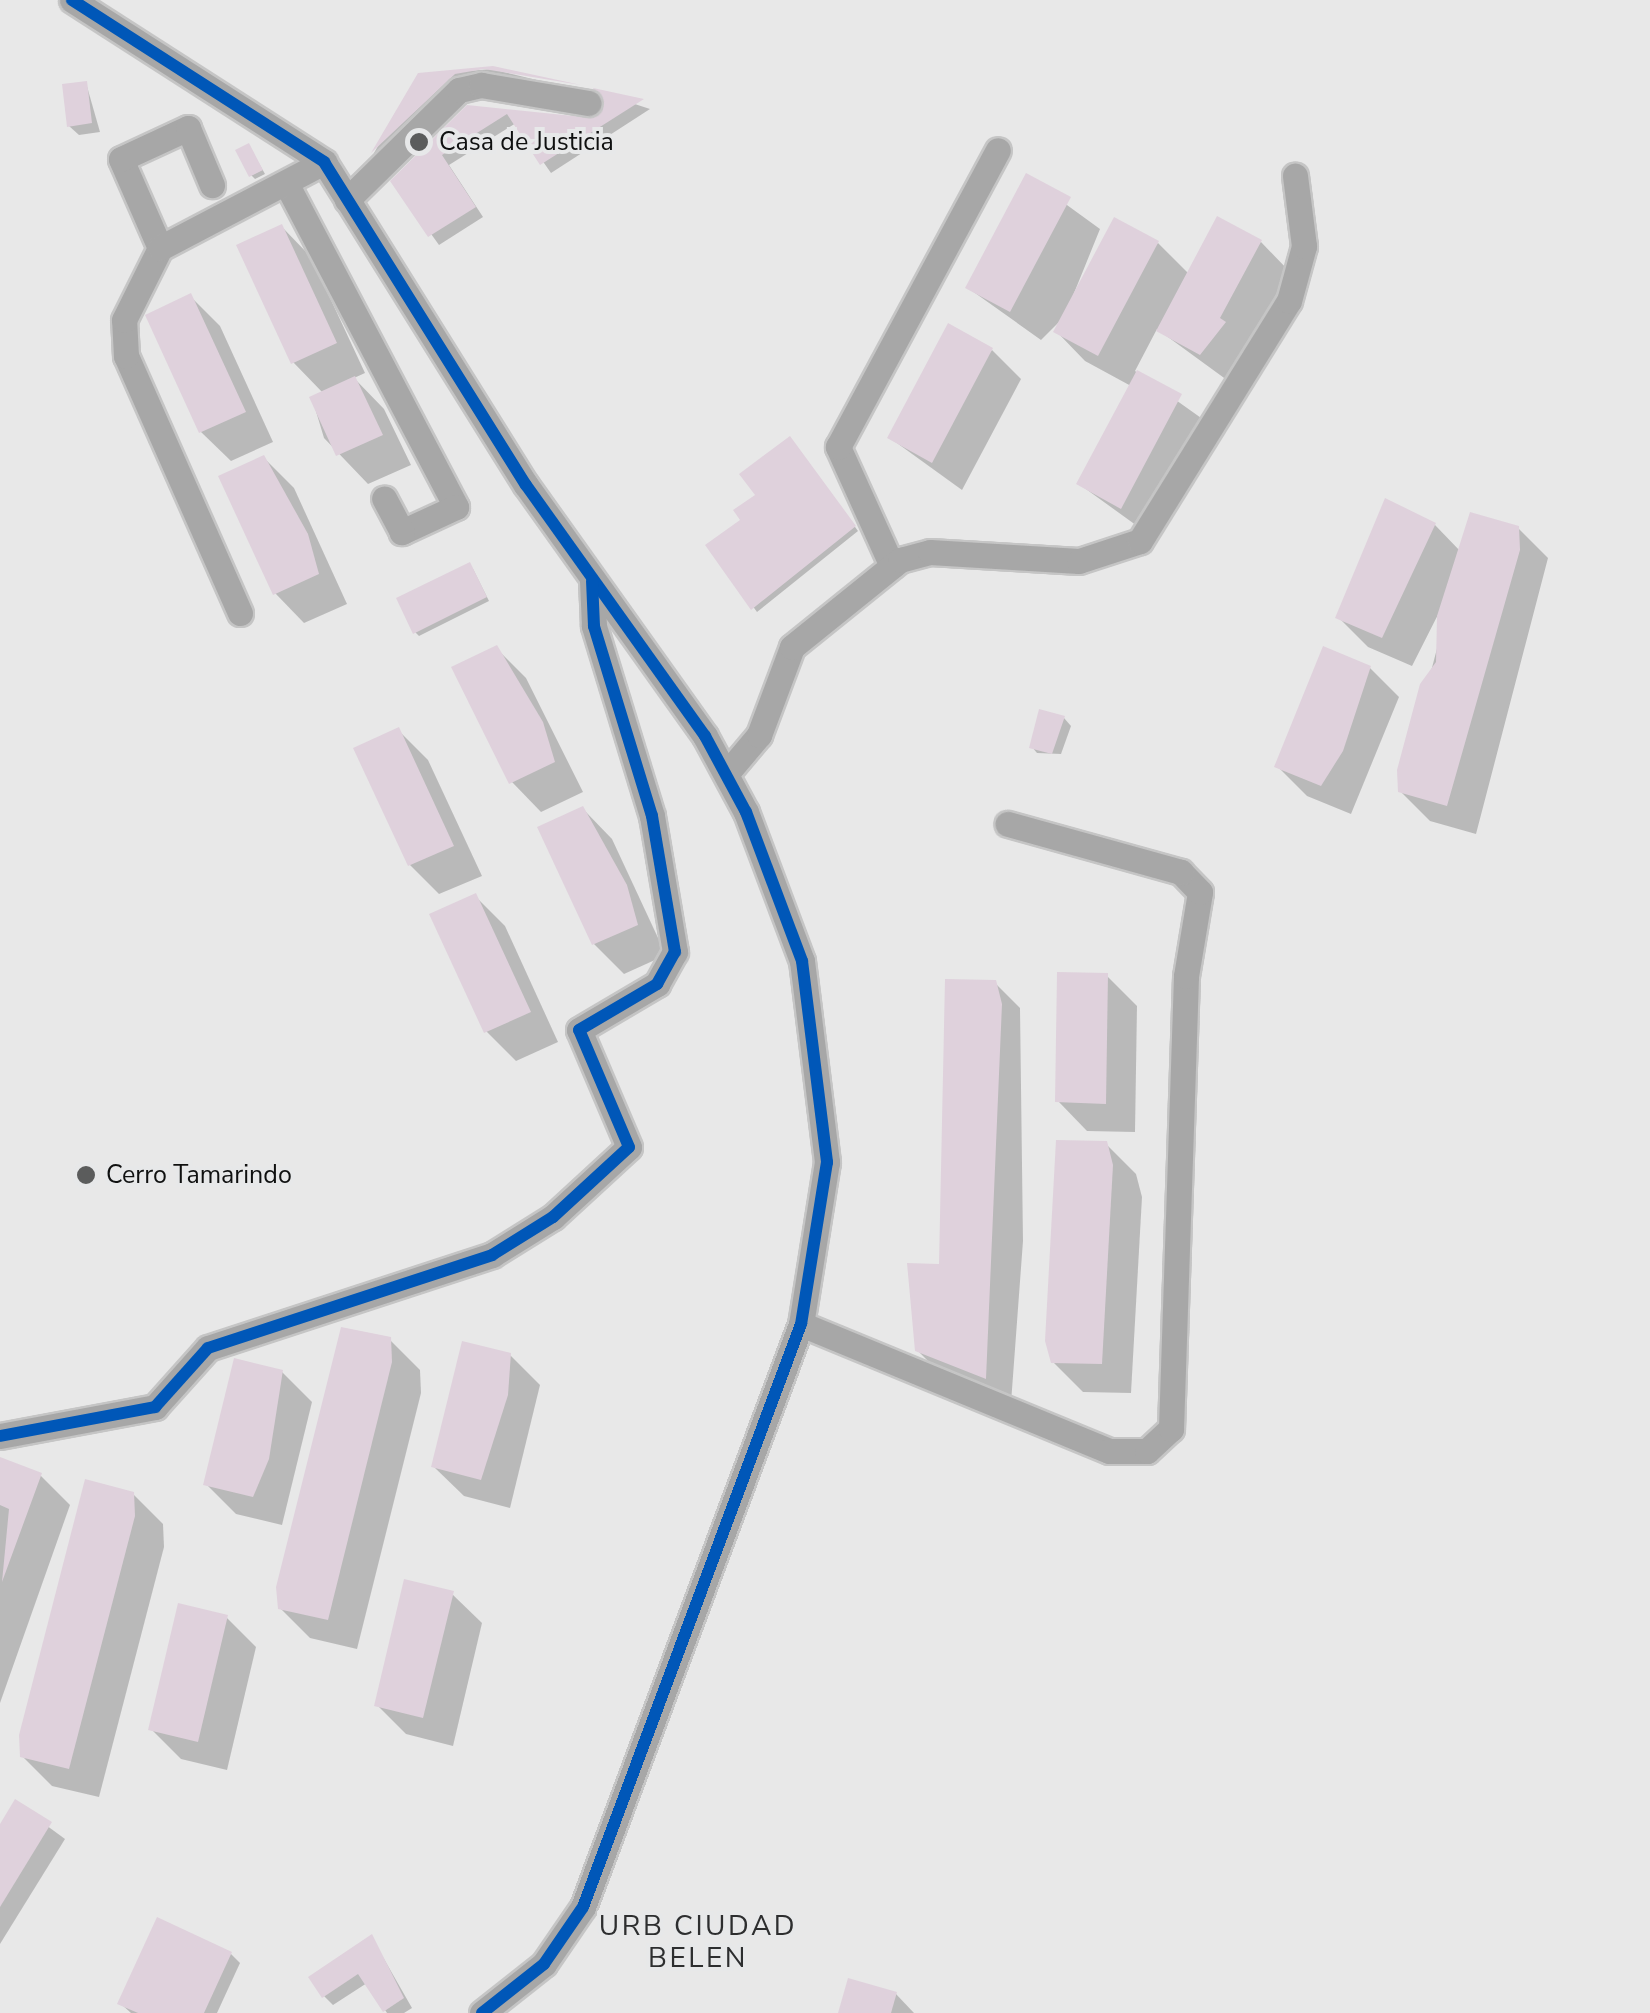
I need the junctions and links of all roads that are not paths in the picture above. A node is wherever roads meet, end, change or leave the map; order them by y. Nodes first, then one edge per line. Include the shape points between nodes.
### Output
1 (72, 0) edge
2 (588, 103) dead end
3 (998, 150) dead end
4 (324, 162) junction
5 (1295, 176) dead end
6 (286, 183) junction
7 (212, 186) dead end
8 (348, 200) junction
9 (160, 248) junction
10 (384, 498) dead end
11 (892, 566) junction
12 (592, 581) junction
13 (240, 613) dead end
14 (727, 773) junction
15 (1008, 824) dead end
16 (802, 1324) junction
17 (0, 1436) edge
18 (482, 2013) edge

1 - 4 street
2 - 8 street via 481,85 460,90
3 - 11 street via 838,447
4 - 6 street
4 - 8 street
5 - 11 street via 1304,246 1293,290 1173,500 1134,547 1079,562 930,552
6 - 9 street
6 - 10 street via 456,508 402,532
7 - 9 street via 188,128 121,159
8 - 12 street
9 - 13 street via 126,313 126,356
11 - 14 street via 792,647 759,735
12 - 14 street
12 - 17 street via 594,626 652,816 675,952 657,984 579,1030 629,1147 553,1217 492,1255 208,1348 154,1407
14 - 16 street via 802,961 820,1069 824,1204
15 - 16 street via 1182,872 1200,892 1186,976 1171,1429 1148,1451 1110,1451
16 - 18 street via 583,1907 544,1964

